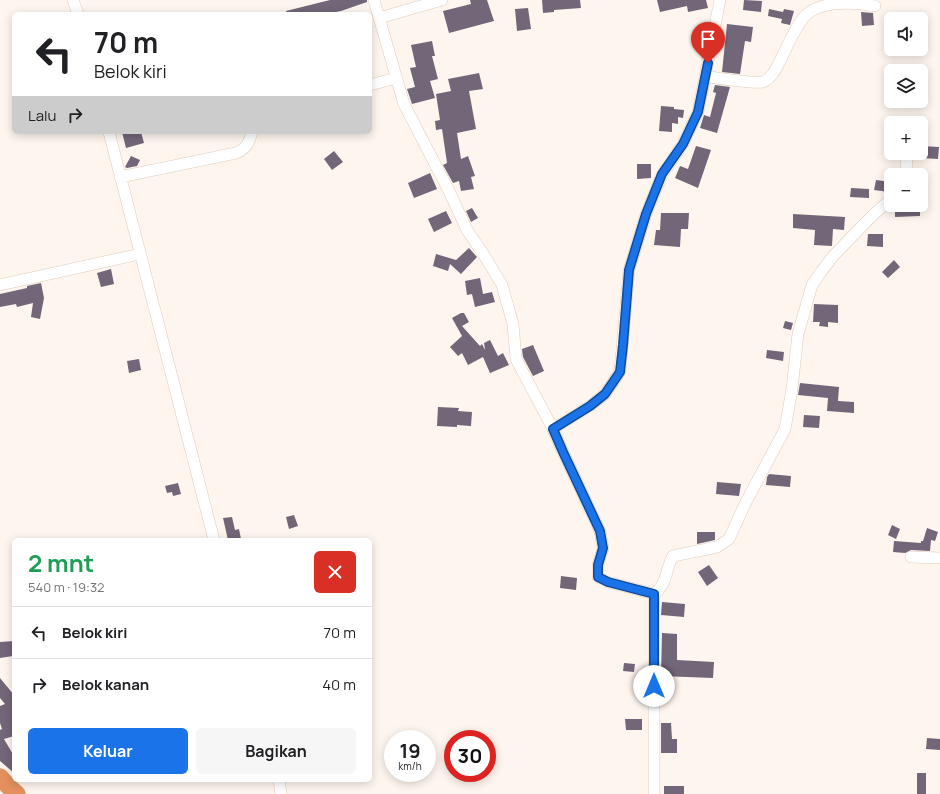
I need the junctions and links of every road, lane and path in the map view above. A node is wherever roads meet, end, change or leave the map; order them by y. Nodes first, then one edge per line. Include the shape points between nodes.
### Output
1 (73, 0) edge
2 (374, 0) edge
3 (442, 0) edge
4 (720, 0) edge
5 (875, 6) dead end
6 (77, 12) edge
7 (379, 18) junction
8 (705, 76) junction
9 (396, 78) junction
10 (372, 85) edge
11 (109, 134) edge
12 (251, 134) edge
13 (120, 177) junction
14 (884, 205) edge
15 (140, 254) junction
16 (0, 285) edge
17 (553, 429) junction
18 (213, 538) edge
19 (911, 556) dead end
20 (940, 558) edge
21 (654, 594) junction
22 (0, 777) edge
23 (278, 782) edge
24 (17, 794) edge
25 (281, 794) edge
26 (654, 794) edge

1 - 6 street
2 - 7 street
3 - 7 street
4 - 8 street
5 - 8 street via 840,3 810,11 801,21 770,78 761,82
7 - 9 street
8 - 17 street via 698,112 683,144 662,174 646,214 629,270 620,372 605,394
9 - 10 street
9 - 17 street via 404,104 467,230 502,286 513,324 516,358
11 - 13 street
12 - 13 street via 248,144 236,153
13 - 15 street
14 - 21 street via 834,255 812,285 798,334 785,428 729,539 716,548 673,556 664,584
15 - 16 street
15 - 18 street
17 - 21 street via 600,531 603,548 598,565 598,577
19 - 20 street
21 - 26 street
22 - 24 highway
23 - 25 street

